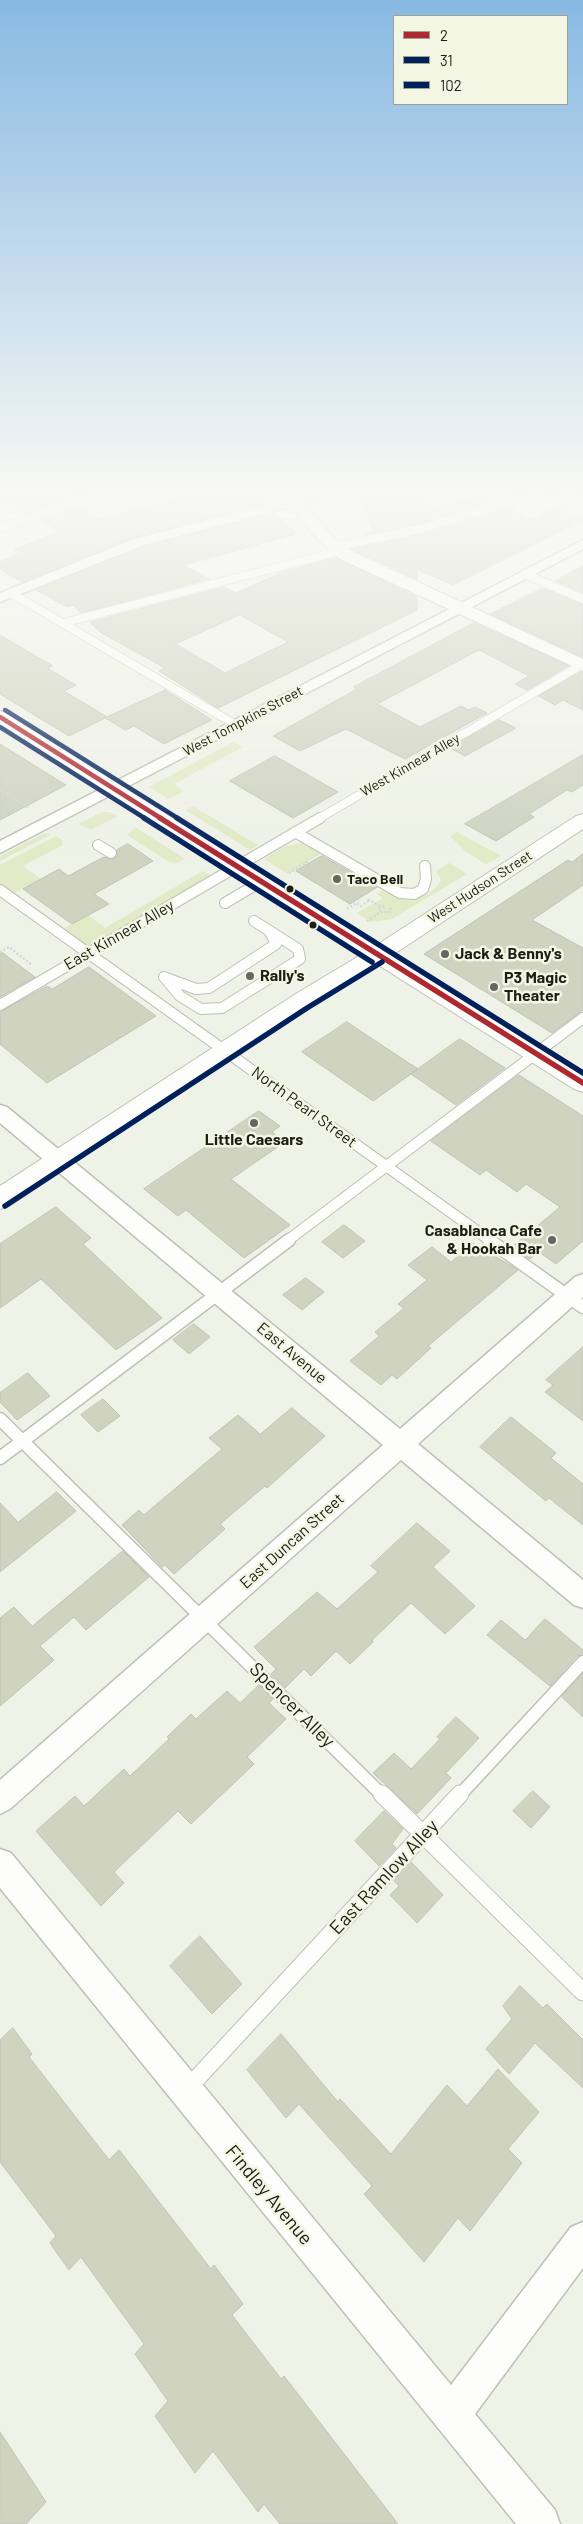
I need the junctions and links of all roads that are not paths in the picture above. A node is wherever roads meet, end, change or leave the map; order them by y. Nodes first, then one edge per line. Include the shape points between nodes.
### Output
1 (46, 615) edge
2 (93, 615) edge
3 (446, 615) edge
4 (474, 615) edge
5 (63, 623) junction
6 (582, 665) edge
7 (0, 717) edge
8 (236, 725) junction
9 (115, 788) junction
10 (583, 820) edge
11 (295, 832) junction
12 (98, 844) dead end
13 (0, 848) edge
14 (111, 853) dead end
15 (238, 866) junction
16 (425, 866) dead end
17 (262, 881) junction
18 (0, 890) edge
19 (225, 903) dead end
20 (254, 921) dead end
21 (269, 930) junction
22 (88, 953) junction
23 (378, 955) junction
24 (0, 1005) edge
25 (583, 1018) edge
26 (225, 1051) junction
27 (536, 1054) junction
28 (583, 1083) edge
29 (0, 1112) edge
30 (58, 1161) junction
31 (386, 1166) junction
32 (0, 1199) edge
33 (218, 1293) junction
34 (578, 1296) edge
35 (0, 1419) edge
36 (22, 1441) junction
37 (401, 1444) junction
38 (0, 1458) edge
39 (583, 1596) edge
40 (203, 1619) junction
41 (583, 1662) edge
42 (0, 1799) edge
43 (423, 1834) junction
44 (0, 1864) edge
45 (583, 1992) edge
46 (185, 2092) junction
47 (583, 2240) edge
48 (452, 2416) junction
49 (541, 2524) edge

1 - 5 lane
2 - 5 lane
3 - 8 street, West Tompkins Street
4 - 6 main road
5 - 8 lane
6 - 11 lane, West Kinnear Alley
7 - 9 main road
8 - 9 street, West Tompkins Street
9 - 13 street, West Tompkins Street
9 - 15 main road
10 - 23 main road, West Hudson Street
11 - 15 lane, West Kinnear Alley
11 - 16 lane via 400,893 408,895 427,884
12 - 14 lane
15 - 17 main road
15 - 22 lane, East Kinnear Alley
17 - 19 lane
17 - 23 main road
18 - 22 lane, North Pearl Street
20 - 21 lane
21 - 21 lane via 298,949 300,959 222,1008 201,1009 180,996 164,978 196,989 209,988 276,944
22 - 24 lane, East Kinnear Alley
22 - 26 lane, North Pearl Street
23 - 26 main road, West Hudson Street
23 - 27 main road
25 - 27 lane
26 - 30 main road, West Hudson Street
26 - 31 lane, North Pearl Street
27 - 28 main road
27 - 31 lane
29 - 30 street, East Avenue
30 - 32 main road, West Hudson Street
30 - 33 street, East Avenue
31 - 33 lane
31 - 34 lane, North Pearl Street
33 - 36 lane
33 - 37 street, East Avenue
34 - 37 street, East Duncan Street
35 - 36 lane, Spencer Alley
36 - 38 lane
36 - 40 lane, Spencer Alley
37 - 39 street, East Avenue
37 - 40 street, East Duncan Street
40 - 42 street, East Duncan Street
40 - 43 lane, Spencer Alley
41 - 43 lane, East Ramlow Alley
43 - 45 lane, Spencer Alley
43 - 46 lane, East Ramlow Alley
44 - 46 street, Findley Avenue
46 - 48 street, Findley Avenue
47 - 48 street
48 - 49 street, Findley Avenue

